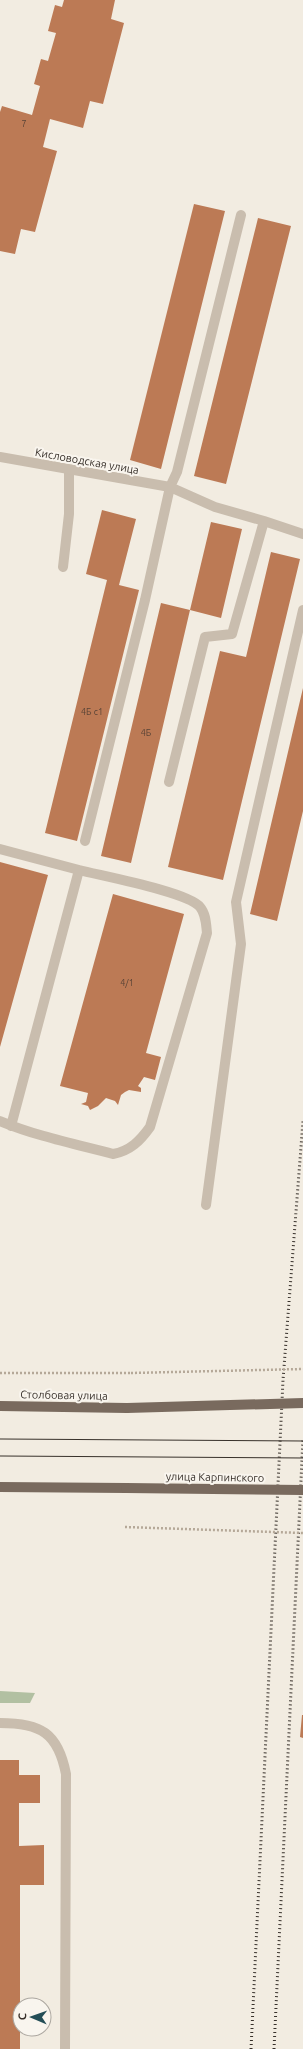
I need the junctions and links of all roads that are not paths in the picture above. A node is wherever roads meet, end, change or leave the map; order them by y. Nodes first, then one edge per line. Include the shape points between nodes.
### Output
1 (241, 215) dead end
2 (0, 458) edge
3 (69, 470) junction
4 (170, 487) junction
5 (264, 521) junction
6 (303, 534) edge
7 (64, 567) dead end
8 (303, 610) edge
9 (169, 782) dead end
10 (84, 841) dead end
11 (0, 849) edge
12 (79, 870) junction
13 (0, 1121) edge
14 (11, 1126) junction
15 (206, 1205) dead end
16 (303, 1403) edge
17 (0, 1406) edge
18 (0, 1487) edge
19 (303, 1490) edge
20 (0, 1723) edge
21 (66, 2049) edge

1 - 4 street via 177,472
2 - 3 street, Кисловодская улица
3 - 4 street, Кисловодская улица
3 - 7 street via 69,514
4 - 5 street, Кисловодская улица via 216,507
4 - 10 street via 145,600
5 - 6 street, Кисловодская улица
5 - 9 street via 232,634 205,637
8 - 15 street via 236,902 242,944
11 - 12 street
12 - 14 street
12 - 14 street via 192,900 204,913 207,933 150,1128 142,1137 122,1152 113,1154
13 - 14 street
16 - 17 main road, Столбовая улица, bridge via 127,1408
18 - 19 main road, улица Карпинского, bridge
20 - 21 street via 20,1723 40,1729 58,1747 63,1759 66,1774

